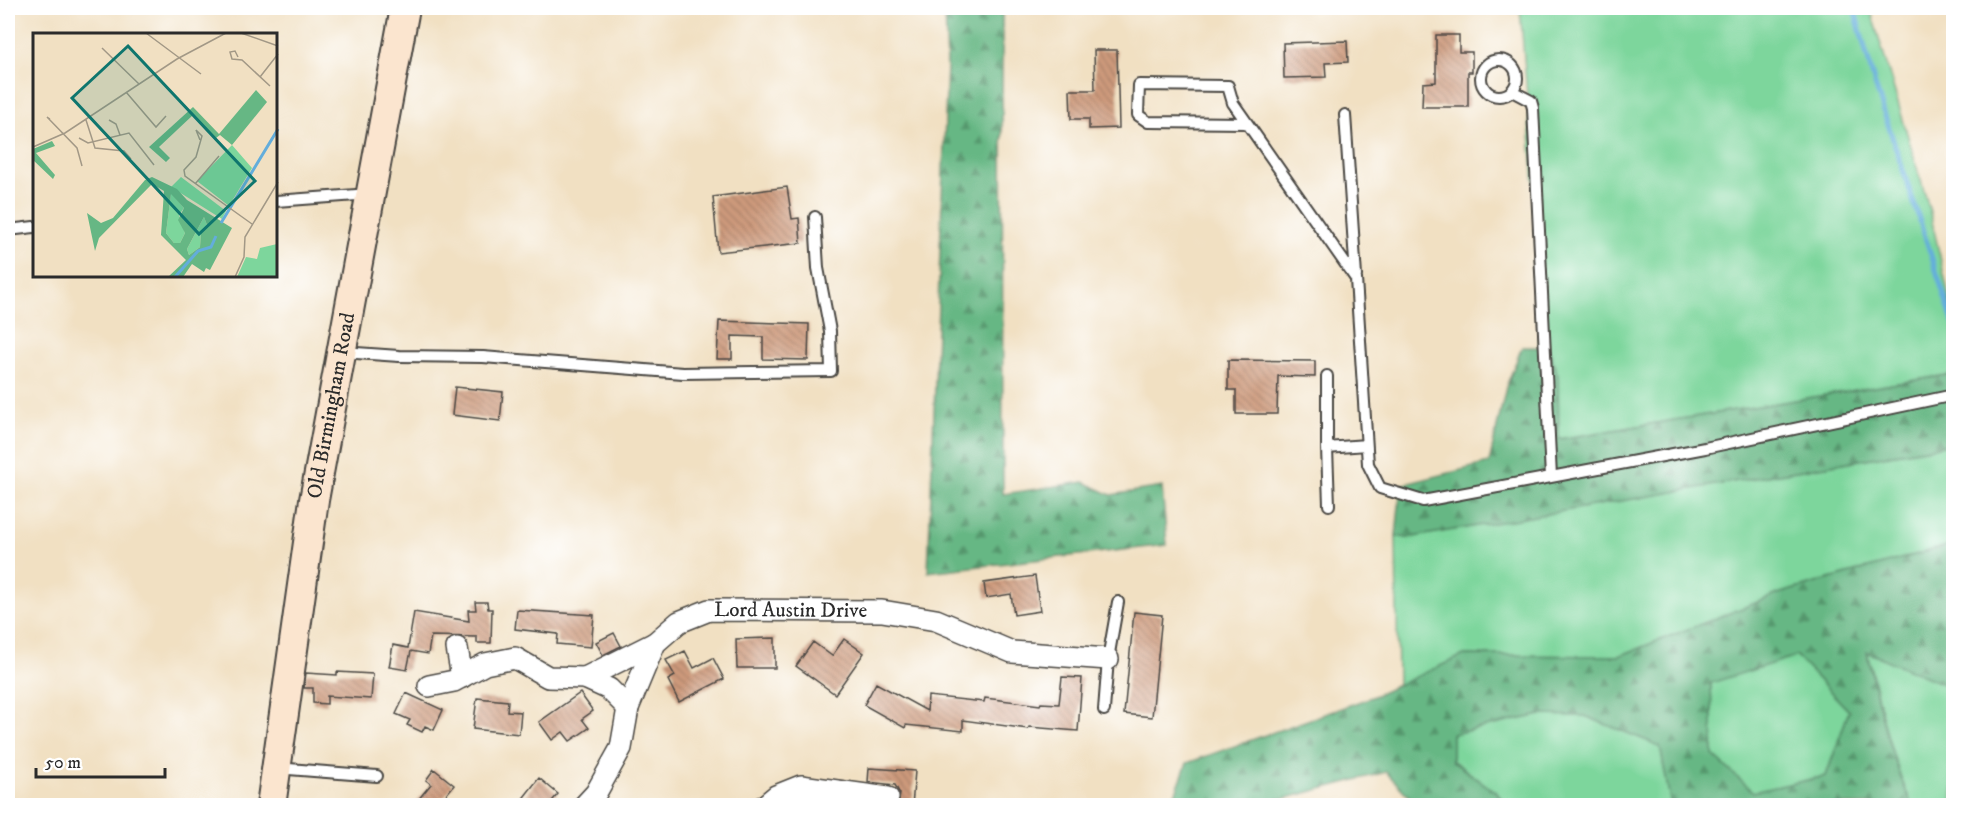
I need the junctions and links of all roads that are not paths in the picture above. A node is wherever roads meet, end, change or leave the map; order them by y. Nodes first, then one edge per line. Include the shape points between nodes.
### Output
1 (405, 8) edge
2 (1512, 91) dead end
3 (1346, 115) dead end
4 (1247, 123) junction
5 (370, 194) junction
6 (278, 201) edge
7 (815, 217) dead end
8 (33, 227) edge
9 (8, 230) edge
10 (1356, 279) junction
11 (341, 352) junction
12 (1327, 376) dead end
13 (1953, 395) edge
14 (1366, 445) junction
15 (1327, 448) junction
16 (1551, 477) junction
17 (1329, 505) dead end
18 (1119, 602) dead end
19 (655, 643) junction
20 (457, 648) dead end
21 (1108, 659) junction
22 (462, 676) junction
23 (585, 678) junction
24 (429, 686) dead end
25 (628, 708) junction
26 (1104, 710) dead end
27 (276, 768) junction
28 (377, 776) dead end
29 (888, 798) dead end
30 (271, 806) edge
31 (584, 806) edge
32 (764, 806) edge

1 - 5 main road, Old Birmingham Road
2 - 16 lane via 1531,101 1533,108
3 - 10 lane
4 - 4 lane via 1233,103 1228,86 1139,85 1138,115 1148,122
4 - 10 lane
5 - 6 lane
5 - 11 main road, Old Birmingham Road
7 - 11 lane via 831,370 683,373 494,357
8 - 9 lane
10 - 14 lane
11 - 27 main road, Old Birmingham Road via 314,500
12 - 15 lane
13 - 16 lane
14 - 15 lane
14 - 16 lane via 1368,464 1380,488 1423,501
15 - 17 lane
18 - 21 lane
19 - 21 street, Lord Austin Drive via 678,622 709,610 882,610 936,620 1012,652
19 - 23 street
19 - 25 street, Lord Austin Drive
20 - 22 street
21 - 26 lane
22 - 23 street via 485,664 514,658 548,677
22 - 24 street
23 - 25 street via 609,689
25 - 31 street, Lord Austin Drive via 621,747 596,794
27 - 28 lane
27 - 30 main road, Old Birmingham Road
29 - 32 street via 801,786 776,796

